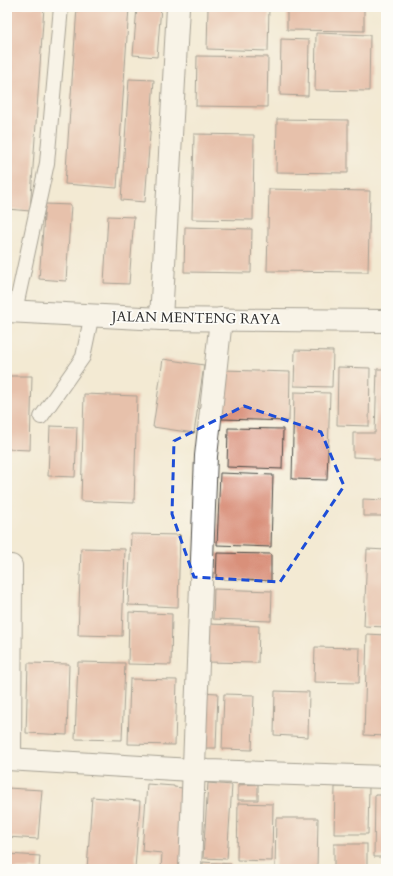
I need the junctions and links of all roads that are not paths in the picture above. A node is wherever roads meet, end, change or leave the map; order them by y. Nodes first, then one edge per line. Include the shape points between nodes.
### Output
1 (61, 7) edge
2 (178, 7) edge
3 (11, 311) edge
4 (92, 314) junction
5 (160, 318) junction
6 (221, 320) junction
7 (386, 321) edge
8 (41, 417) dead end
9 (11, 566) dead end
10 (9, 759) edge
11 (194, 771) junction
12 (386, 777) edge
13 (190, 869) edge

1 - 3 lane via 47,163
2 - 5 street
3 - 4 street, JALAN MENTENG RAYA
4 - 5 street, JALAN MENTENG RAYA
4 - 8 lane via 83,357
5 - 6 street, JALAN MENTENG RAYA
6 - 7 street, JALAN MENTENG RAYA
6 - 11 street via 206,456
9 - 10 street
10 - 11 street
11 - 12 street
11 - 13 street

